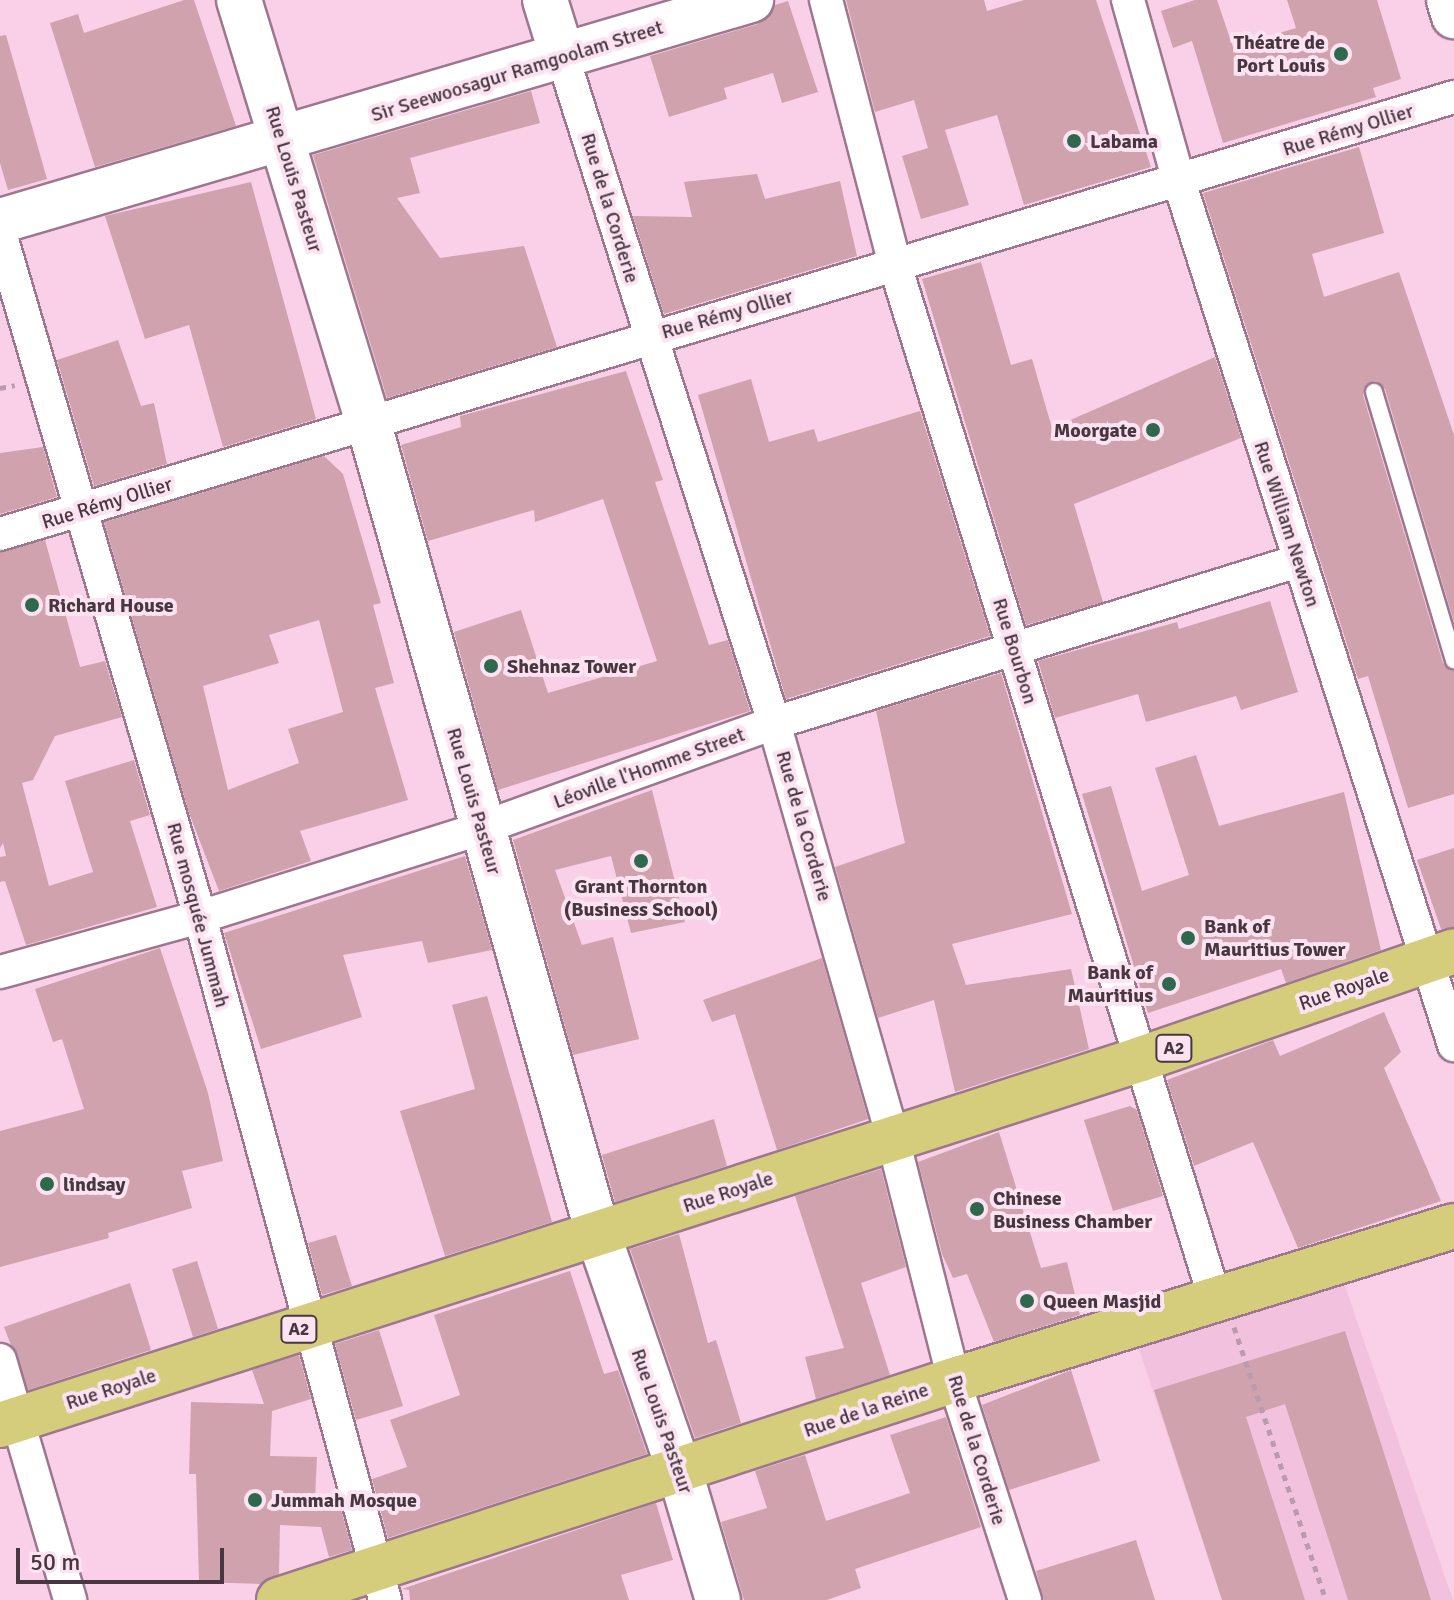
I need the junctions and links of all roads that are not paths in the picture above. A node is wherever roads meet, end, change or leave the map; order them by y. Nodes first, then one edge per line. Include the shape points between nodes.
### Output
1 (239, 0) edge
2 (545, 0) edge
3 (751, 0) edge
4 (826, 0) edge
5 (1128, 0) edge
6 (1449, 0) edge
7 (1454, 16) edge
8 (563, 58) junction
9 (1454, 97) edge
10 (282, 141) junction
11 (1179, 181) junction
12 (0, 221) edge
13 (0, 233) edge
14 (895, 265) junction
15 (650, 337) junction
16 (1374, 392) dead end
17 (368, 421) junction
18 (82, 513) junction
19 (0, 534) edge
20 (1298, 561) junction
21 (1014, 648) junction
22 (1454, 660) edge
23 (774, 723) junction
24 (482, 828) junction
25 (200, 917) junction
26 (1440, 956) edge
27 (0, 972) edge
28 (1454, 1045) edge
29 (1141, 1059) junction
30 (893, 1139) junction
31 (1454, 1226) edge
32 (598, 1234) junction
33 (1219, 1297) junction
34 (307, 1326) junction
35 (0, 1360) edge
36 (954, 1380) junction
37 (9, 1422) edge
38 (680, 1472) junction
39 (381, 1584) edge
40 (70, 1600) edge
41 (279, 1600) edge
42 (718, 1600) edge
43 (1025, 1600) edge

1 - 10 main road, Rue Louis Pasteur
2 - 8 main road
3 - 8 main road, Sir Seewoosagur Ramgoolam Street
4 - 14 street, Rue Bourbon
5 - 11 street, Rue William Newton
6 - 7 main road
8 - 10 main road, Sir Seewoosagur Ramgoolam Street
8 - 15 street, Rue de la Corderie
9 - 11 street, Rue Rémy Ollier
10 - 12 main road, Sir Seewoosagur Ramgoolam Street
10 - 17 main road, Rue Louis Pasteur
11 - 14 street, Rue Rémy Ollier
11 - 20 street, Rue William Newton
13 - 18 street, Rue mosquée Jummah
14 - 15 street, Rue Rémy Ollier
14 - 21 street, Rue Bourbon
15 - 17 street, Rue Rémy Ollier
15 - 23 street, Rue de la Corderie
16 - 22 lane
17 - 18 street, Rue Rémy Ollier
17 - 24 main road, Rue Louis Pasteur
18 - 19 street, Rue Rémy Ollier
18 - 25 street, Rue mosquée Jummah
20 - 21 street, Léoville l'Homme Street
20 - 26 street, Rue William Newton
21 - 23 street, Léoville l'Homme Street
21 - 29 street, Rue Bourbon
23 - 24 street, Léoville l'Homme Street
23 - 30 street, Rue de la Corderie
24 - 25 street, Léoville l'Homme Street
24 - 32 main road, Rue Louis Pasteur
25 - 27 street, Léoville l'Homme Street
25 - 34 street, Rue mosquée Jummah
26 - 28 street, Rue William Newton
26 - 29 main road, Rue Royale / A2
29 - 30 main road, Rue Royale / A2
29 - 33 street, Rue Bourbon
30 - 32 main road, Rue Royale / A2
30 - 36 street, Rue de la Corderie
31 - 33 main road, Rue de la Reine
32 - 34 main road, Rue Royale / A2
32 - 38 main road, Rue Louis Pasteur
33 - 36 main road, Rue de la Reine
34 - 37 main road, Rue Royale / A2
34 - 39 street, Rue mosquée Jummah
35 - 37 street
36 - 38 main road, Rue de la Reine
36 - 43 street, Rue de la Corderie
37 - 40 street
38 - 39 main road, Rue de la Reine
38 - 42 main road, Rue Louis Pasteur
39 - 41 main road, Rue de la Reine

